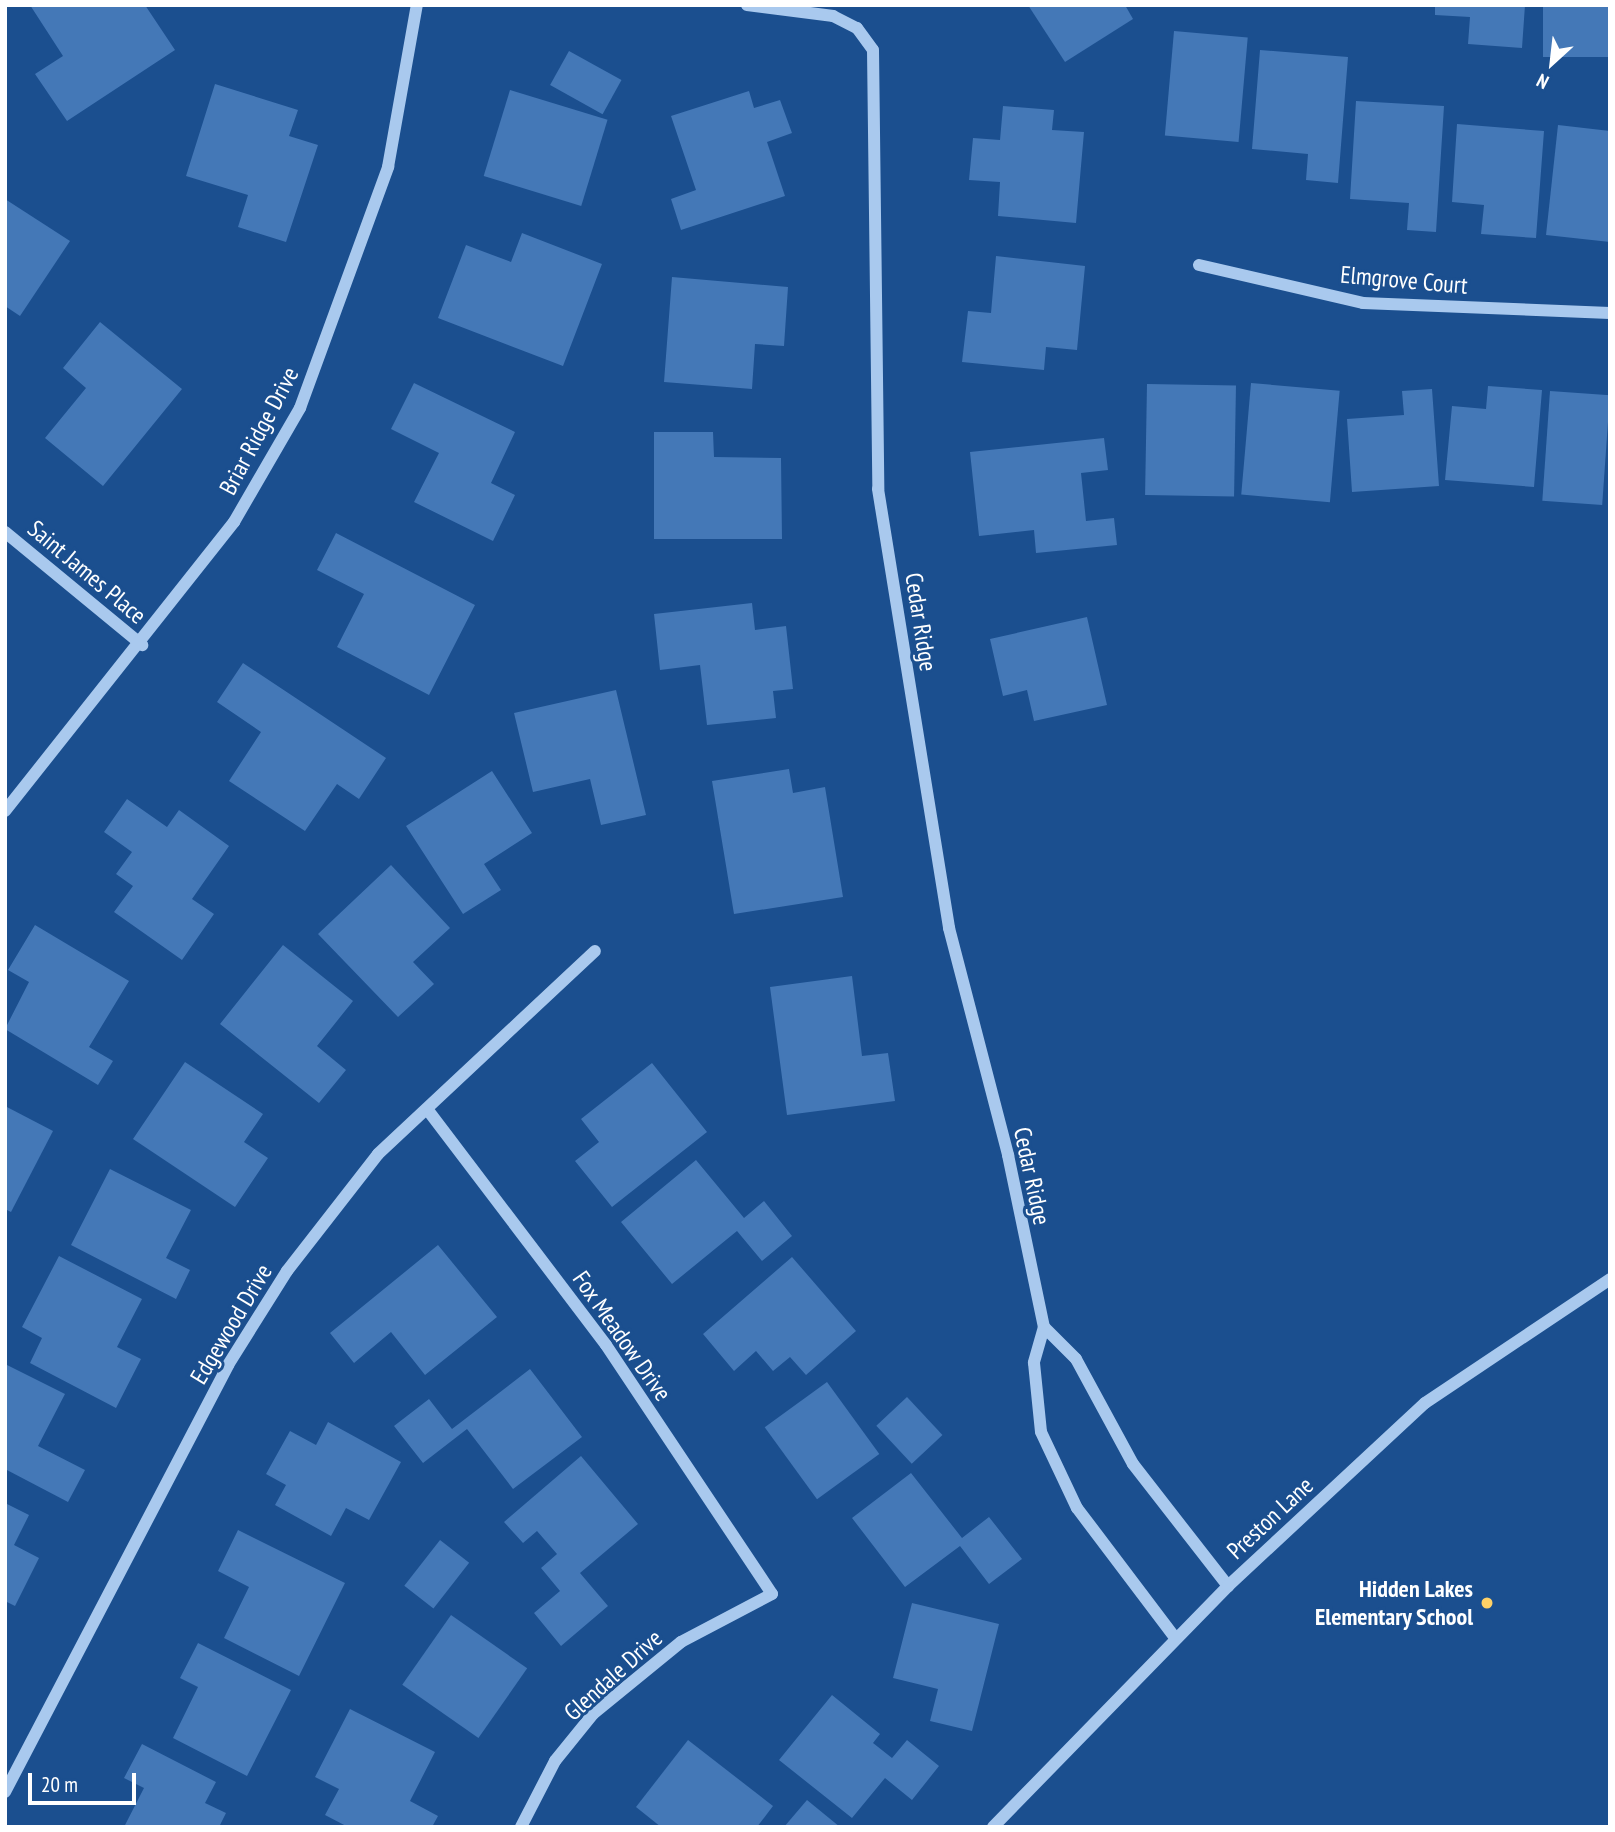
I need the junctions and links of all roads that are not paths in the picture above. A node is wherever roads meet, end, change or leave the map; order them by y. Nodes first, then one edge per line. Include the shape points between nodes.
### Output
1 (417, 5) edge
2 (747, 5) edge
3 (1199, 265) dead end
4 (1610, 313) edge
5 (5, 532) edge
6 (142, 645) junction
7 (5, 811) edge
8 (595, 951) dead end
9 (427, 1109) junction
10 (1610, 1279) edge
11 (1044, 1327) junction
12 (1228, 1586) junction
13 (772, 1594) joint
14 (1176, 1639) junction
15 (5, 1792) edge
16 (521, 1827) edge
17 (993, 1827) edge

1 - 6 street, Briar Ridge Drive via 388,167 300,408 234,523
2 - 11 street, Cedar Ridge via 833,16 857,28 873,50 878,489 948,928 1008,1155
3 - 4 street, Elmgrove Court via 1363,303
5 - 6 street, Saint James Place
6 - 7 street, Briar Ridge Drive
8 - 9 street, Edgewood Drive
9 - 13 street, Fox Meadow Drive via 606,1345
9 - 15 street, Edgewood Drive via 378,1154 331,1211 228,1365
10 - 12 street, Preston Lane via 1425,1403
11 - 12 street via 1076,1359 1133,1464
11 - 14 street, Cedar Ridge via 1034,1363 1041,1432 1077,1508
12 - 14 street, Preston Lane
13 - 16 street, Glendale Drive via 681,1642 593,1714 555,1761
14 - 17 street, Preston Lane

